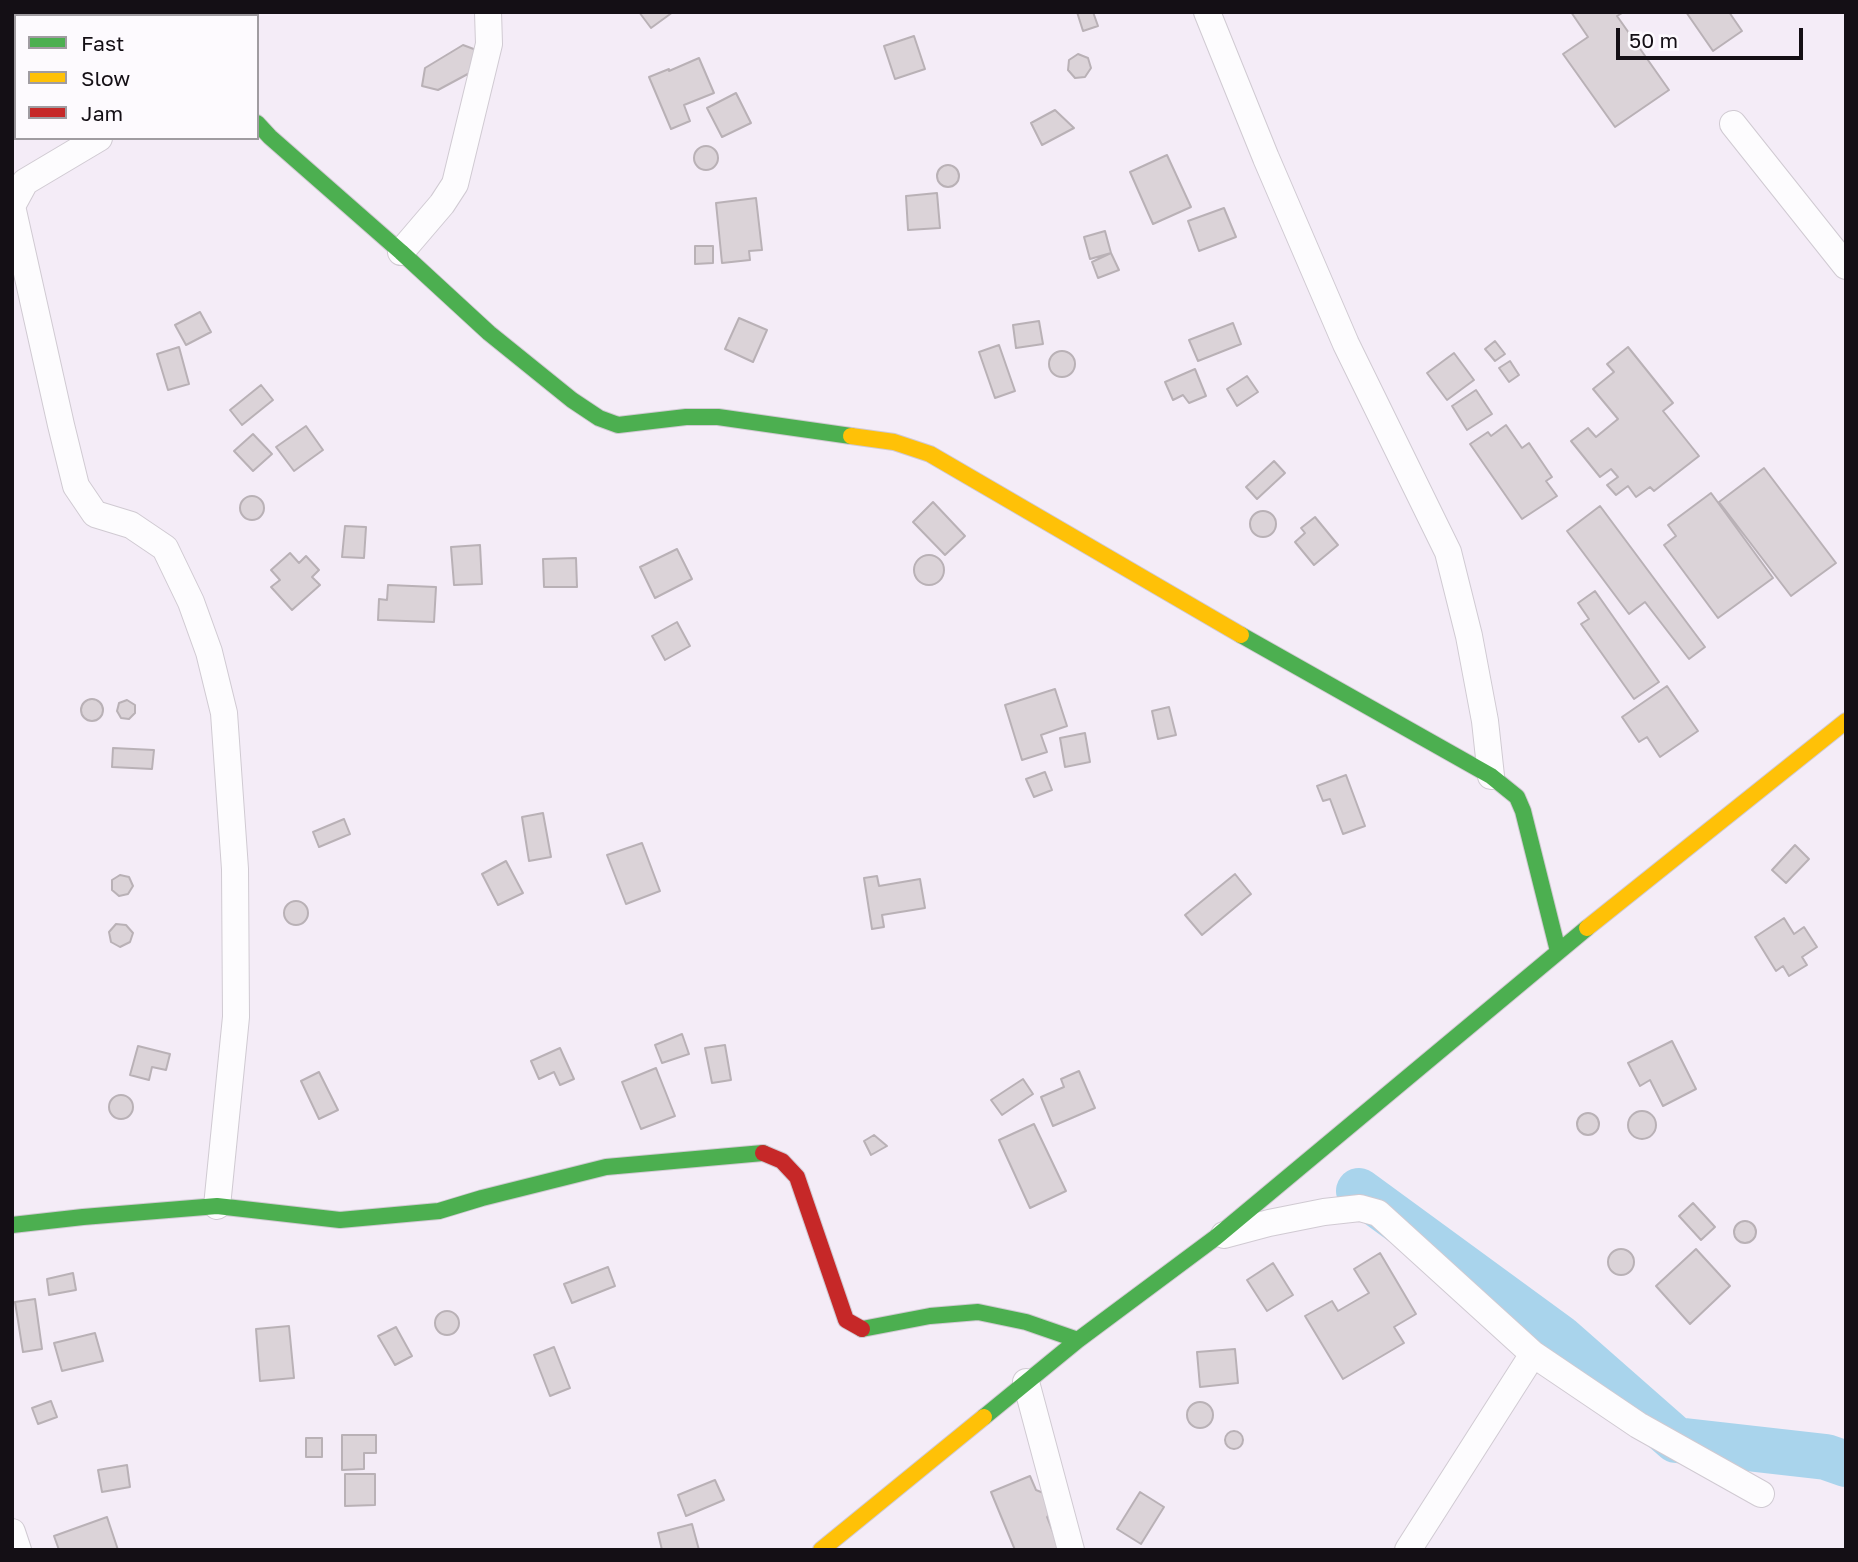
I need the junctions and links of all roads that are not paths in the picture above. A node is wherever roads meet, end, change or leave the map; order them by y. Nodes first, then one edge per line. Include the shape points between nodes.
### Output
1 (488, 12) edge
2 (1208, 12) edge
3 (1733, 124) dead end
4 (261, 132) edge
5 (96, 140) edge
6 (401, 252) junction
7 (1846, 266) edge
8 (1846, 721) edge
9 (1491, 776) junction
10 (1558, 951) junction
11 (217, 1206) junction
12 (12, 1225) edge
13 (1214, 1238) junction
14 (1078, 1340) junction
15 (1533, 1354) junction
16 (1026, 1382) junction
17 (1761, 1494) dead end
18 (12, 1532) edge
19 (18, 1550) edge
20 (821, 1550) edge
21 (1071, 1550) edge
22 (1408, 1550) edge

1 - 6 street via 489,44 455,184
2 - 9 street via 1346,344 1448,552 1469,636
3 - 7 street
4 - 6 street
5 - 11 street via 25,183 12,206 76,486 95,514 131,525 165,548 191,601 223,712 235,869 236,1017
6 - 9 street via 489,333 599,418 618,425 718,417 894,442 930,454
8 - 10 street
9 - 10 street via 1517,797
10 - 13 street
11 - 12 street
11 - 14 street via 340,1220 439,1211 606,1167 761,1152 782,1161 797,1177 846,1320 863,1330 978,1312
13 - 14 street
13 - 15 street via 1324,1212 1360,1208 1378,1213
14 - 16 street
15 - 17 street via 1638,1425
15 - 22 street
16 - 20 street
16 - 21 street
18 - 19 street

